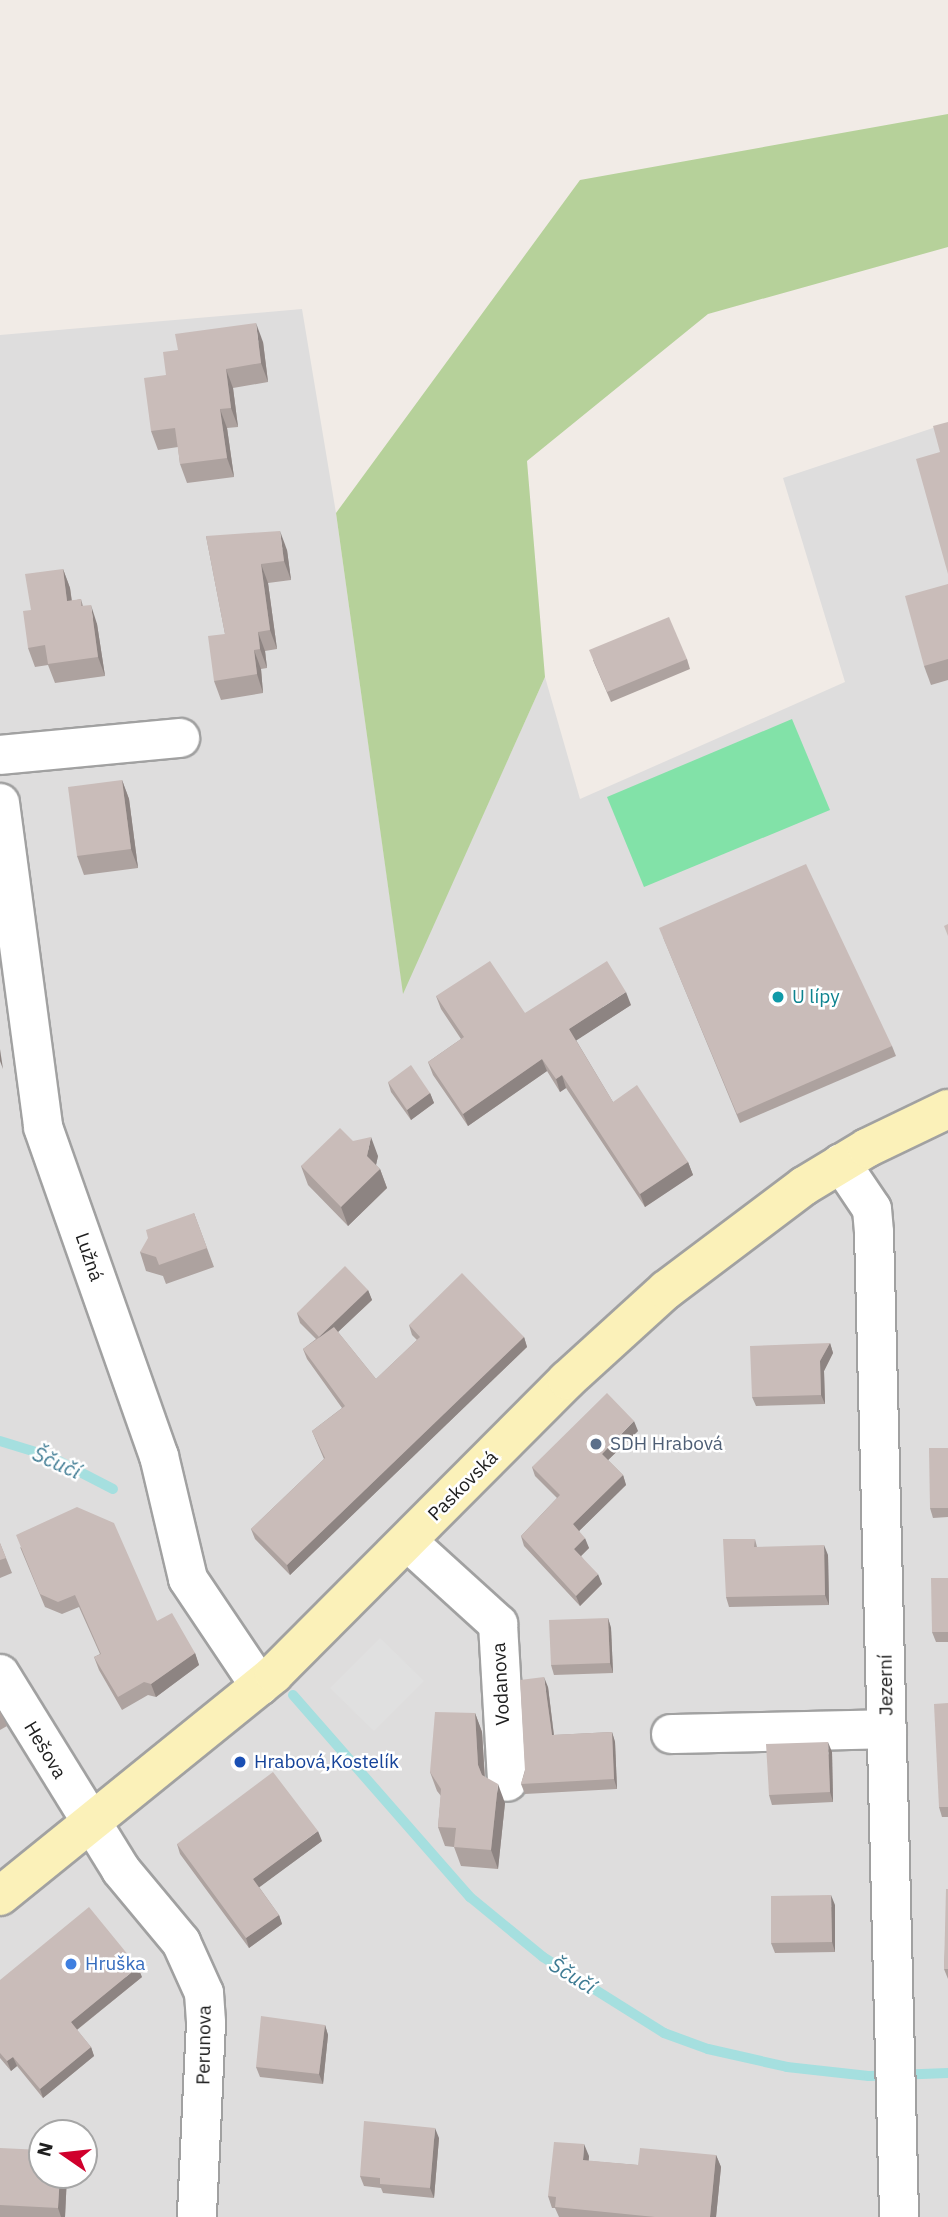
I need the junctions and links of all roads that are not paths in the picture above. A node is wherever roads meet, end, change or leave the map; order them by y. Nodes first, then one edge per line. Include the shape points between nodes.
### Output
1 (180, 738) dead end
2 (0, 755) edge
3 (0, 803) edge
4 (948, 1109) edge
5 (841, 1163) junction
6 (408, 1542) junction
7 (0, 1674) edge
8 (260, 1686) junction
9 (887, 1729) junction
10 (671, 1734) dead end
11 (507, 1782) dead end
12 (90, 1825) junction
13 (0, 1896) edge
14 (197, 2217) edge
15 (899, 2217) edge

1 - 2 street
3 - 8 street, Lužná via 43,1127 159,1456 188,1579
4 - 5 main road, Paskovská
5 - 6 main road, Paskovská via 739,1231 631,1321
5 - 9 street, Jezerní via 872,1209 874,1233
6 - 8 main road, Paskovská
6 - 11 street, Vodanova via 498,1624
7 - 12 street, Hešova
8 - 12 main road, Paskovská
9 - 10 street
9 - 15 street, Jezerní
12 - 13 main road, Paskovská
12 - 14 street, Perunova via 181,1942 204,1993

